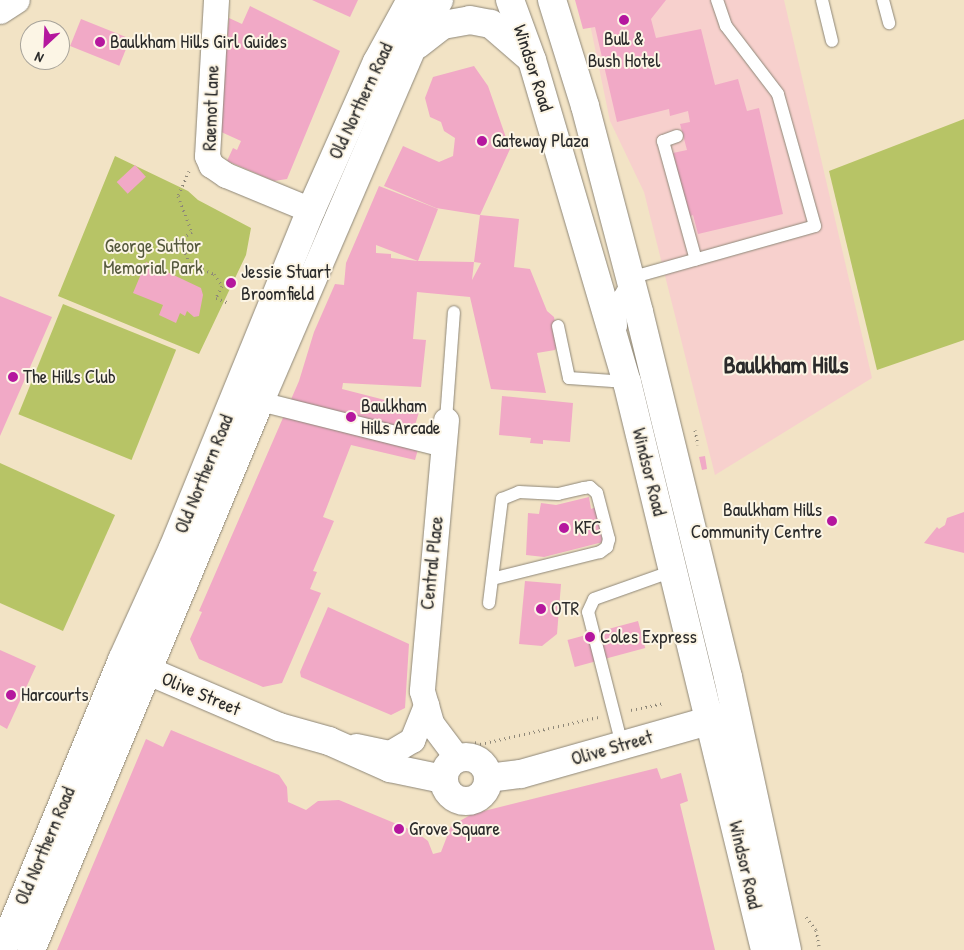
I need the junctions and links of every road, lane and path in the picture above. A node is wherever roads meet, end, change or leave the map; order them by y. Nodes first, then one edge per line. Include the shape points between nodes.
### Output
1 (17, 0) edge
2 (216, 0) edge
3 (392, 0) edge
4 (411, 0) edge
5 (439, 0) edge
6 (510, 0) edge
7 (552, 0) edge
8 (717, 0) edge
9 (822, 0) edge
10 (883, 0) edge
11 (0, 10) edge
12 (889, 23) dead end
13 (832, 40) dead end
14 (412, 48) junction
15 (532, 60) junction
16 (377, 62) junction
17 (677, 136) dead end
18 (191, 168) dead end
19 (311, 210) junction
20 (696, 260) junction
21 (630, 278) junction
22 (229, 303) dead end
23 (454, 312) dead end
24 (558, 326) dead end
25 (627, 382) junction
26 (260, 401) junction
27 (446, 420) joint
28 (443, 447) junction
29 (673, 571) junction
30 (492, 579) junction
31 (489, 603) dead end
32 (122, 660) junction
33 (147, 671) junction
34 (664, 703) dead end
35 (426, 705) junction
36 (614, 713) junction
37 (736, 713) junction
38 (709, 720) junction
39 (279, 727) junction
40 (329, 741) junction
41 (622, 745) junction
42 (455, 768) junction
43 (488, 778) junction
44 (2, 950) edge
45 (31, 950) edge
46 (765, 950) edge
47 (786, 950) edge

1 - 11 street
2 - 19 street, Raemot Lane via 207,156 211,165 226,175
3 - 16 main road
4 - 16 main road, Old Northern Road
5 - 14 main road, Old Northern Road
6 - 15 main road, Windsor Road
7 - 21 main road, Windsor Road via 585,106
8 - 20 lane via 726,26 778,94 815,226
9 - 13 lane
10 - 12 lane
14 - 15 main road via 443,25 470,20 491,24
14 - 26 main road, Old Northern Road
15 - 25 main road, Windsor Road
16 - 19 main road, Old Northern Road
17 - 20 lane via 663,141
18 - 22 path via 178,196 192,232 180,239 189,263 214,274 222,286 216,298
19 - 32 main road, Old Northern Road via 173,548
20 - 21 lane
21 - 25 lane via 620,295 621,350
21 - 37 main road, Windsor Road
23 - 27 lane
24 - 25 lane via 569,378
25 - 29 main road, Windsor Road
26 - 28 street
26 - 33 main road, Old Northern Road
27 - 28 street, Central Place
28 - 35 street, Central Place via 423,647 422,691
29 - 36 lane via 594,599 590,605 589,618
29 - 38 main road, Windsor Road
30 - 30 lane via 600,552 607,547 609,539 597,493 590,487 558,494 519,492 502,499
30 - 31 lane
32 - 33 main road, Olive Street
32 - 44 main road, Old Northern Road
33 - 39 main road, Olive Street
33 - 45 main road, Old Northern Road
34 - 36 path
35 - 40 street via 412,740 390,753
35 - 42 street, Central Place via 431,722
36 - 41 lane
36 - 42 path via 480,744
37 - 38 main road, Olive Street
37 - 47 main road, Windsor Road
38 - 41 main road, Olive Street
38 - 46 main road, Windsor Road
39 - 40 main road, Olive Street
39 - 42 main road, Olive Street via 323,756 398,787
40 - 42 main road, Olive Street via 390,768
41 - 43 main road, Olive Street via 521,774
42 - 43 main road via 468,757 480,763
42 - 43 main road via 461,802 482,795

